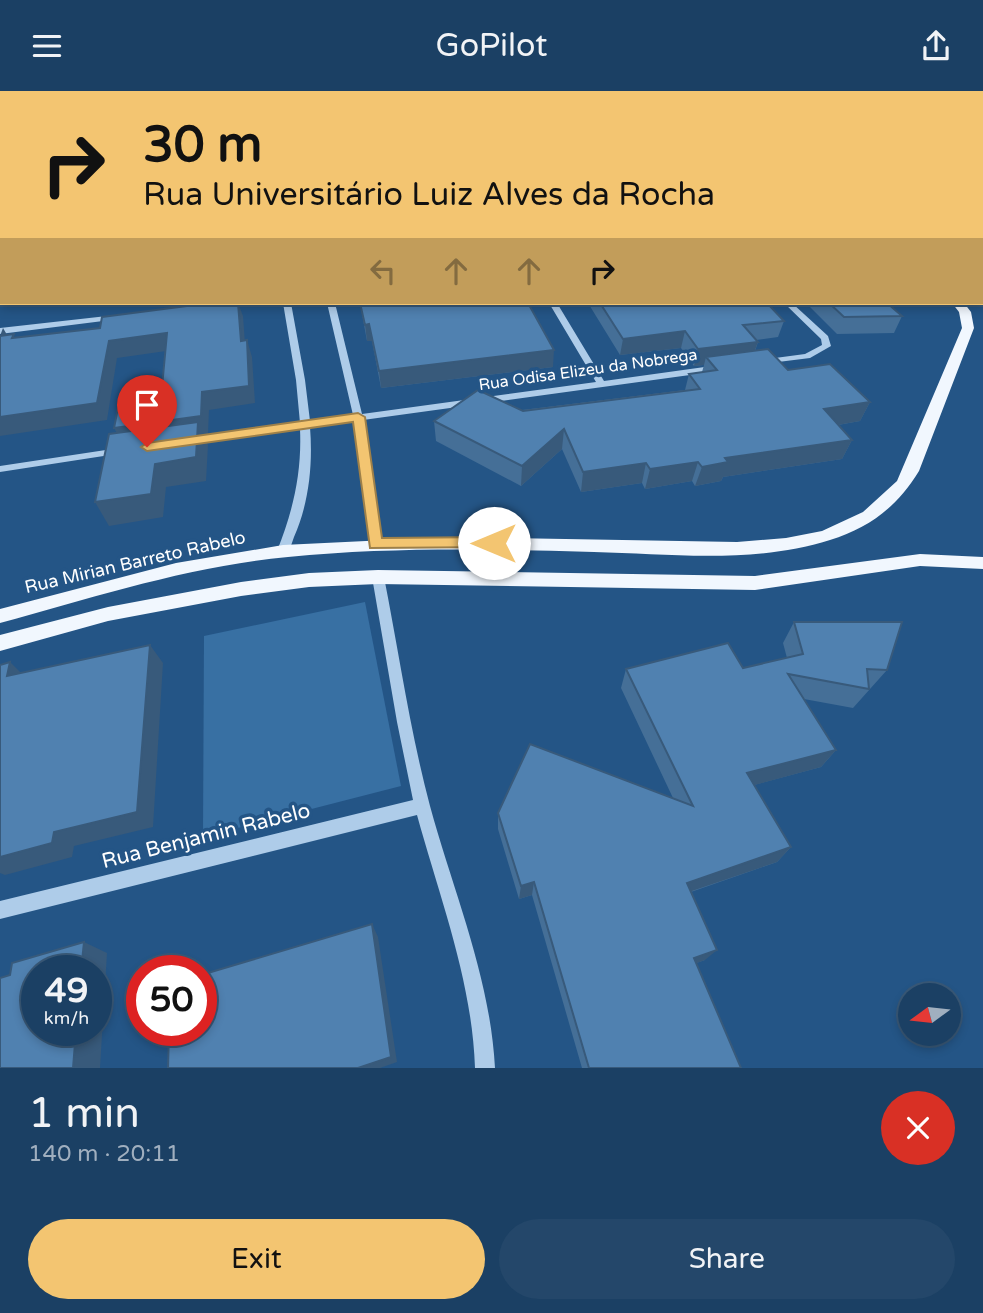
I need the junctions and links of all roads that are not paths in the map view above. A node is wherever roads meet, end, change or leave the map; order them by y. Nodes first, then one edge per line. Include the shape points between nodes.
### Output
1 (286, 305) edge
2 (331, 305) edge
3 (554, 305) edge
4 (790, 305) edge
5 (960, 305) edge
6 (120, 316) edge
7 (0, 331) edge
8 (821, 352) joint
9 (751, 364) edge
10 (724, 367) edge
11 (601, 383) junction
12 (358, 417) junction
13 (304, 424) junction
14 (180, 442) edge
15 (124, 450) edge
16 (0, 469) edge
17 (376, 544) junction
18 (283, 551) junction
19 (983, 563) edge
20 (378, 577) junction
21 (0, 616) edge
22 (0, 643) edge
23 (422, 806) junction
24 (0, 910) edge
25 (485, 1068) edge

1 - 13 street
2 - 12 street
3 - 11 street
4 - 8 street via 825,338 827,346
5 - 17 main road, Rua Mirian Barreto Rabelo via 968,328 903,487 881,509 844,530 738,548
6 - 7 street
8 - 9 street
10 - 11 street, Rua Odisa Elizeu da Nobrega
11 - 12 street, Rua Odisa Elizeu da Nobrega
12 - 13 street, Rua Odisa Elizeu da Nobrega
12 - 17 street
13 - 14 street, Rua Odisa Elizeu da Nobrega
13 - 18 street via 298,511
15 - 16 street
17 - 18 main road, Rua Mirian Barreto Rabelo
18 - 21 main road, Rua Mirian Barreto Rabelo via 209,562
19 - 20 main road via 920,560 755,583
20 - 22 main road via 229,591 108,614
20 - 23 street
23 - 24 street, Rua Benjamin Rabelo
23 - 25 street via 475,991

